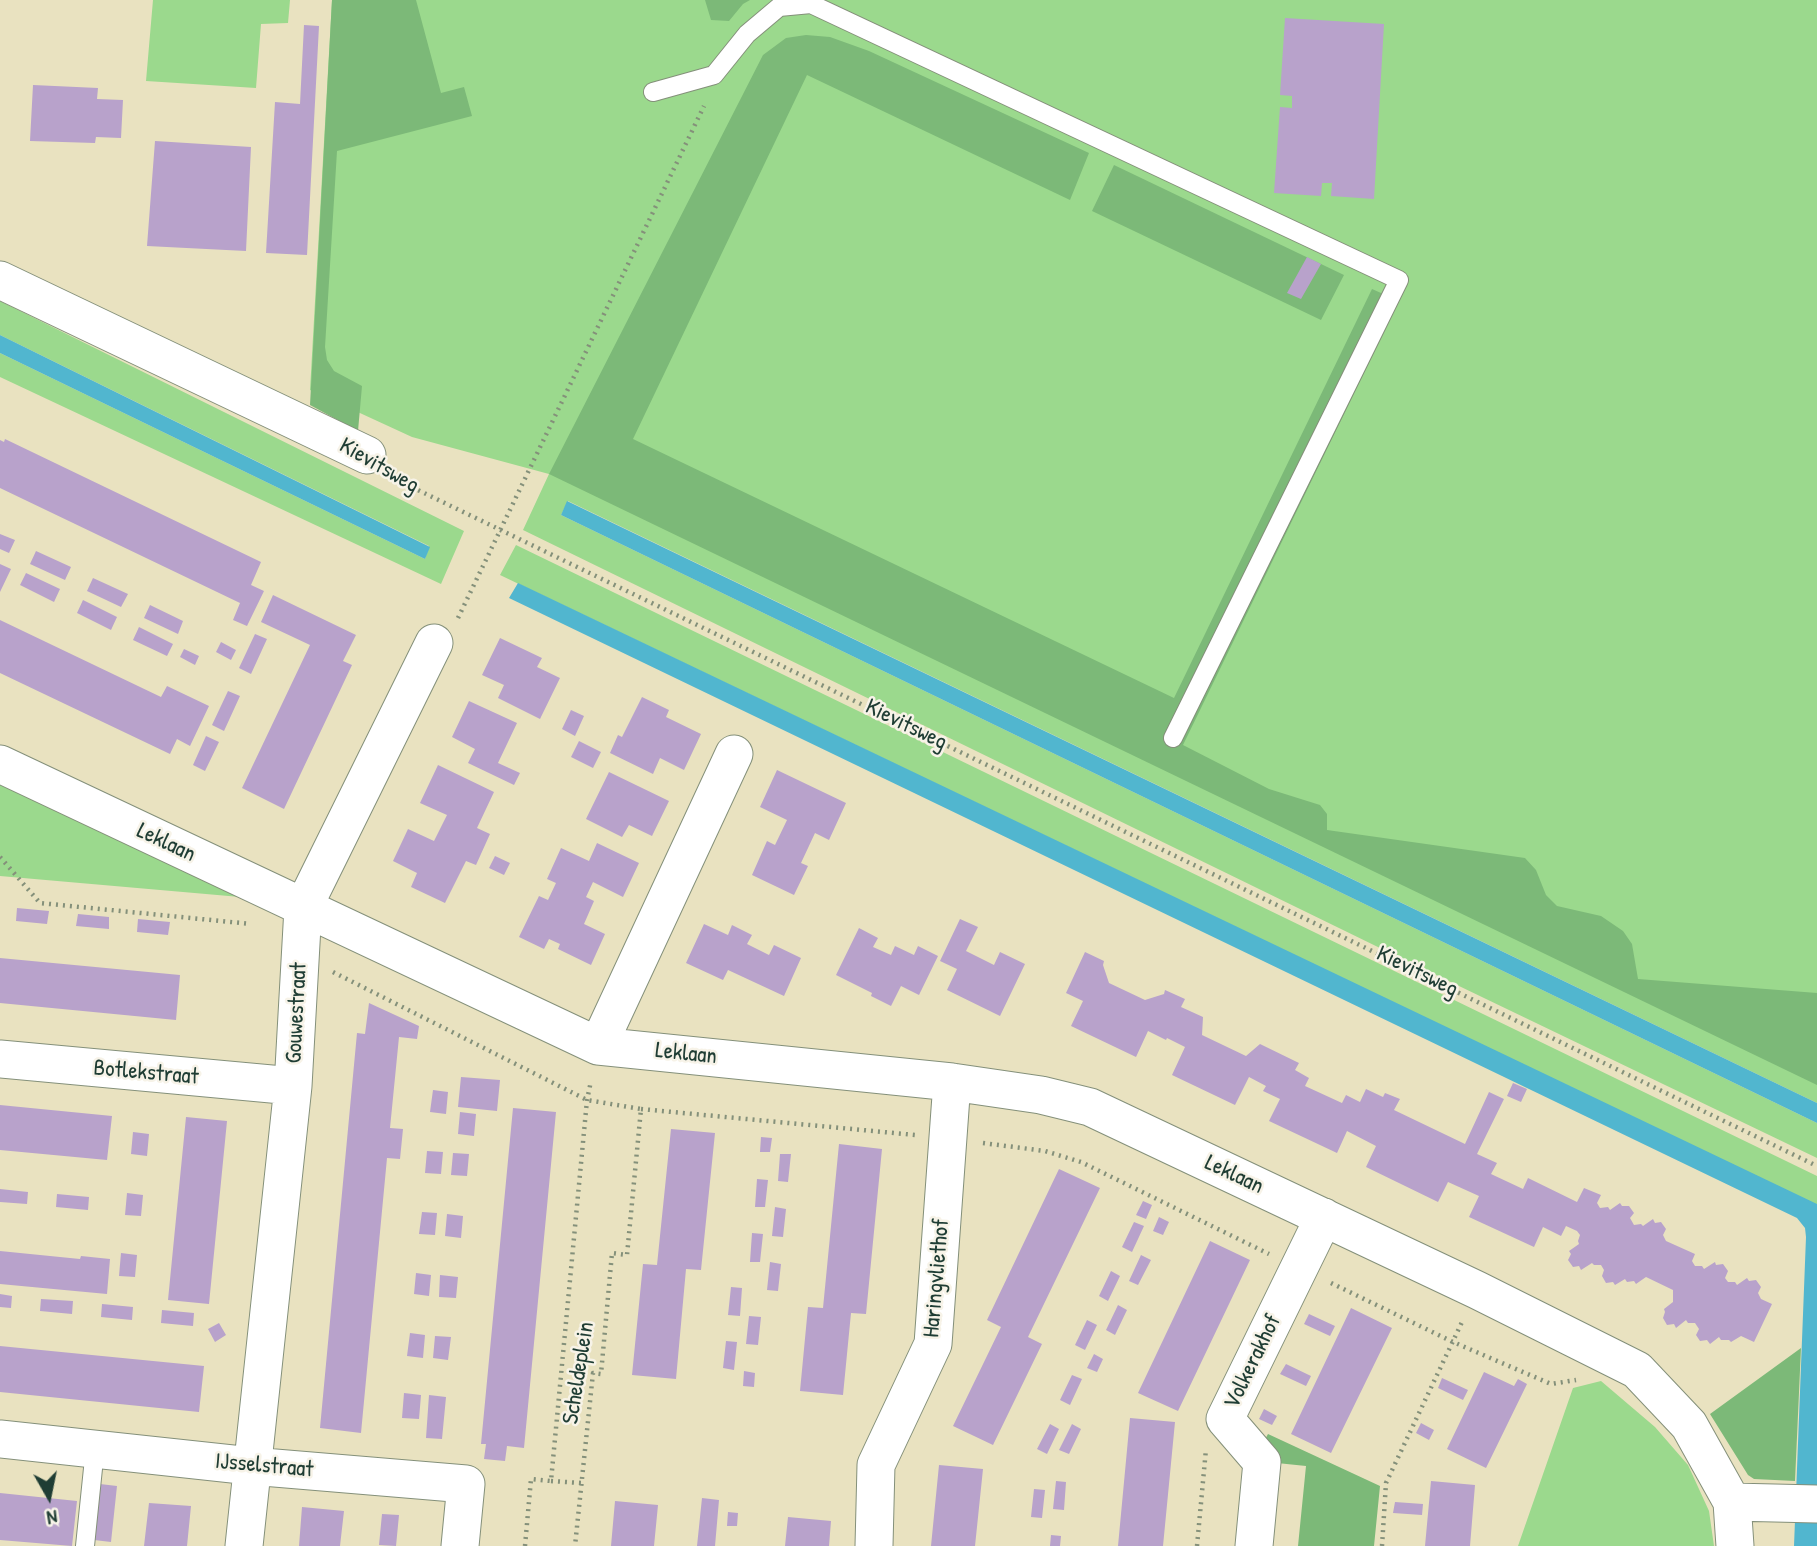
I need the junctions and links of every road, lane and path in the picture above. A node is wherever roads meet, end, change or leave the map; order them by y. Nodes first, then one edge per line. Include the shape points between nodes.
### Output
1 (714, 75) junction
2 (653, 92) dead end
3 (0, 280) edge
4 (367, 455) joint
5 (500, 529) junction
6 (434, 643) joint
7 (1173, 738) dead end
8 (734, 754) dead end
9 (0, 764) edge
10 (303, 908) junction
11 (598, 1045) junction
12 (0, 1059) edge
13 (952, 1082) junction
14 (293, 1086) junction
15 (587, 1100) junction
16 (640, 1109) junction
17 (948, 1138) junction
18 (1817, 1166) edge
19 (1324, 1217) junction
20 (1299, 1268) junction
21 (1477, 1290) junction
22 (1452, 1342) junction
23 (1637, 1370) junction
24 (1226, 1419) junction
25 (0, 1439) edge
26 (95, 1449) junction
27 (251, 1466) junction
28 (551, 1481) junction
29 (581, 1483) junction
30 (1732, 1502) junction
31 (1804, 1503) edge
32 (85, 1546) edge
33 (244, 1546) edge
34 (460, 1546) edge
35 (525, 1546) edge
36 (575, 1546) edge
37 (874, 1546) edge
38 (1197, 1546) edge
39 (1254, 1546) edge
40 (1382, 1546) edge
41 (1735, 1546) edge

1 - 2 lane
1 - 5 path via 709,95
1 - 7 lane via 747,34 779,7 811,4 1399,280
3 - 4 street, Kievitsweg
4 - 5 path, Kievitsweg via 389,475
5 - 6 path via 453,630
5 - 18 path, Kievitsweg
6 - 10 street, Gouwestraat
8 - 11 street
9 - 10 street, Leklaan
10 - 11 street, Leklaan
10 - 14 street, Gouwestraat
11 - 13 street, Leklaan
11 - 15 path, Scheldeplein
12 - 14 street, Botlekstraat
13 - 17 street, Haringvliethof
13 - 19 street, Leklaan via 1090,1107
14 - 27 street, Gouwestraat
15 - 16 path
15 - 28 path, Scheldeplein
16 - 17 path
16 - 29 path, Scheldeplein via 627,1255 612,1253 601,1374 593,1373
17 - 20 path via 1045,1151 1081,1162
17 - 37 street, Haringvliethof via 933,1344 876,1465
19 - 20 street, Volkerakhof
19 - 21 street, Leklaan
20 - 22 path
20 - 24 street, Volkerakhof
21 - 22 path
21 - 23 street, Leklaan
22 - 23 path via 1551,1384
22 - 40 path via 1386,1483
23 - 30 street, Leklaan via 1689,1425
24 - 38 path via 1206,1439
24 - 39 street, Volkerakhof via 1262,1462
25 - 26 street, IJsselstraat
26 - 27 street, IJsselstraat
26 - 32 lane
27 - 33 street, Gouwestraat
27 - 34 street, IJsselstraat via 466,1484
28 - 29 path
28 - 35 path via 531,1479
29 - 36 path, Scheldeplein
30 - 31 street
30 - 41 street, Leklaan

